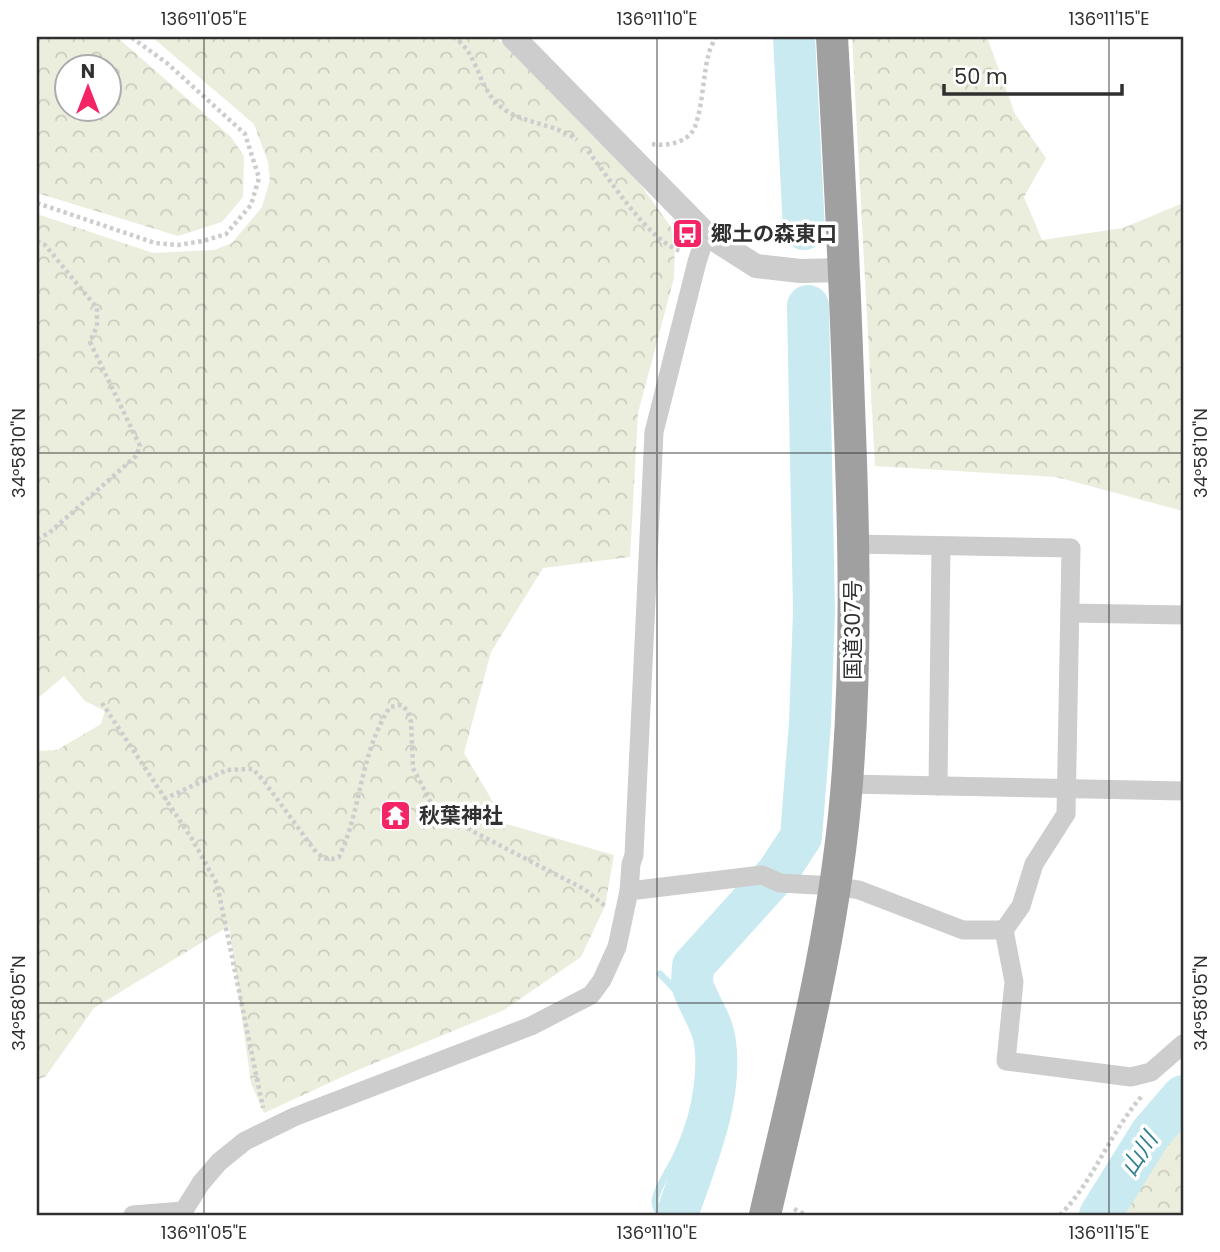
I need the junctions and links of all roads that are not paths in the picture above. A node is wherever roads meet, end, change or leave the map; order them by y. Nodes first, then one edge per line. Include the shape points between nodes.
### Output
1 (513, 37) edge
2 (832, 37) edge
3 (706, 234) junction
4 (845, 270) junction
5 (853, 544) junction
6 (941, 546) junction
7 (1070, 613) junction
8 (1183, 615) edge
9 (847, 784) junction
10 (939, 786) junction
11 (1068, 789) junction
12 (1183, 791) edge
13 (835, 886) junction
14 (629, 891) junction
15 (1004, 930) junction
16 (1183, 1044) edge
17 (182, 1213) edge
18 (133, 1215) edge
19 (765, 1215) edge

1 - 3 street
2 - 4 highway, 国道307号
3 - 4 street via 756,265 800,271
3 - 14 street via 654,432 635,855
4 - 5 highway, 国道307号
5 - 6 street
5 - 9 highway, 国道307号 via 854,663
6 - 7 street via 1071,548
6 - 10 street
7 - 8 street
7 - 11 street
9 - 10 street
9 - 13 highway, 国道307号
10 - 11 street
11 - 12 street
11 - 15 street via 1066,814 1034,864 1021,906
13 - 14 street via 780,883 762,876
13 - 15 street via 859,890 962,930
13 - 19 highway, 国道307号 via 813,1014
14 - 17 street via 617,947 591,995 531,1026 294,1117 246,1141 219,1162
15 - 16 street via 1014,982 1006,1061 1131,1077 1151,1072
17 - 18 street

